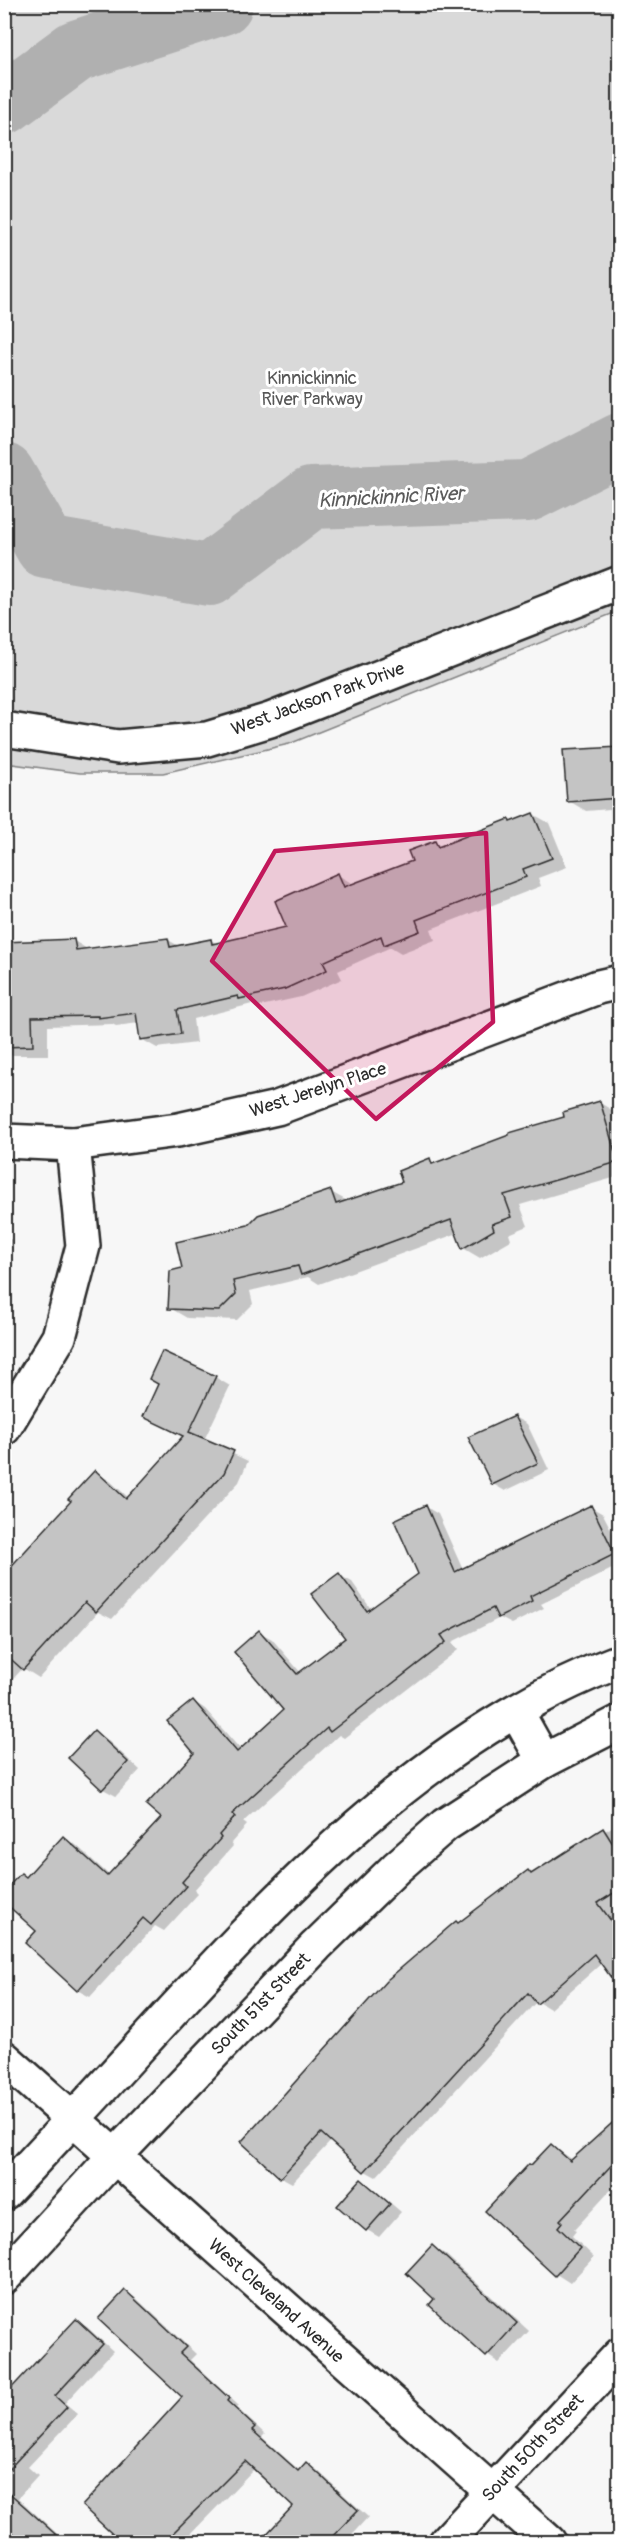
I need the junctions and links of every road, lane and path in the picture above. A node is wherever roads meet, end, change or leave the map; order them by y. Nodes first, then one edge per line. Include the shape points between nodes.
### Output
1 (620, 583) edge
2 (4, 729) edge
3 (620, 982) edge
4 (4, 1141) edge
5 (74, 1144) junction
6 (4, 1428) edge
7 (620, 1661) edge
8 (516, 1711) junction
9 (620, 1722) edge
10 (544, 1761) junction
11 (4, 2058) edge
12 (73, 2119) junction
13 (114, 2157) junction
14 (4, 2193) edge
15 (4, 2277) edge
16 (620, 2355) edge
17 (492, 2492) junction
18 (446, 2542) edge
19 (549, 2542) edge

1 - 2 street, West Jackson Park Drive via 270,720 207,738 118,747
3 - 5 street, West Jerelyn Place via 277,1108 178,1130
4 - 5 street, West Jerelyn Place
5 - 6 street via 83,1246 59,1337
7 - 8 street
8 - 10 street
8 - 12 street via 460,1747 352,1830 234,1946
9 - 10 street, South 51st Street
10 - 13 street, South 51st Street via 445,1825 396,1868
11 - 12 street, West Cleveland Avenue
12 - 13 street, West Cleveland Avenue
12 - 14 street
13 - 15 street, South 51st Street
13 - 17 street, West Cleveland Avenue
16 - 17 street, South 50th Street
17 - 18 street, South 50th Street
17 - 19 street, West Cleveland Avenue

